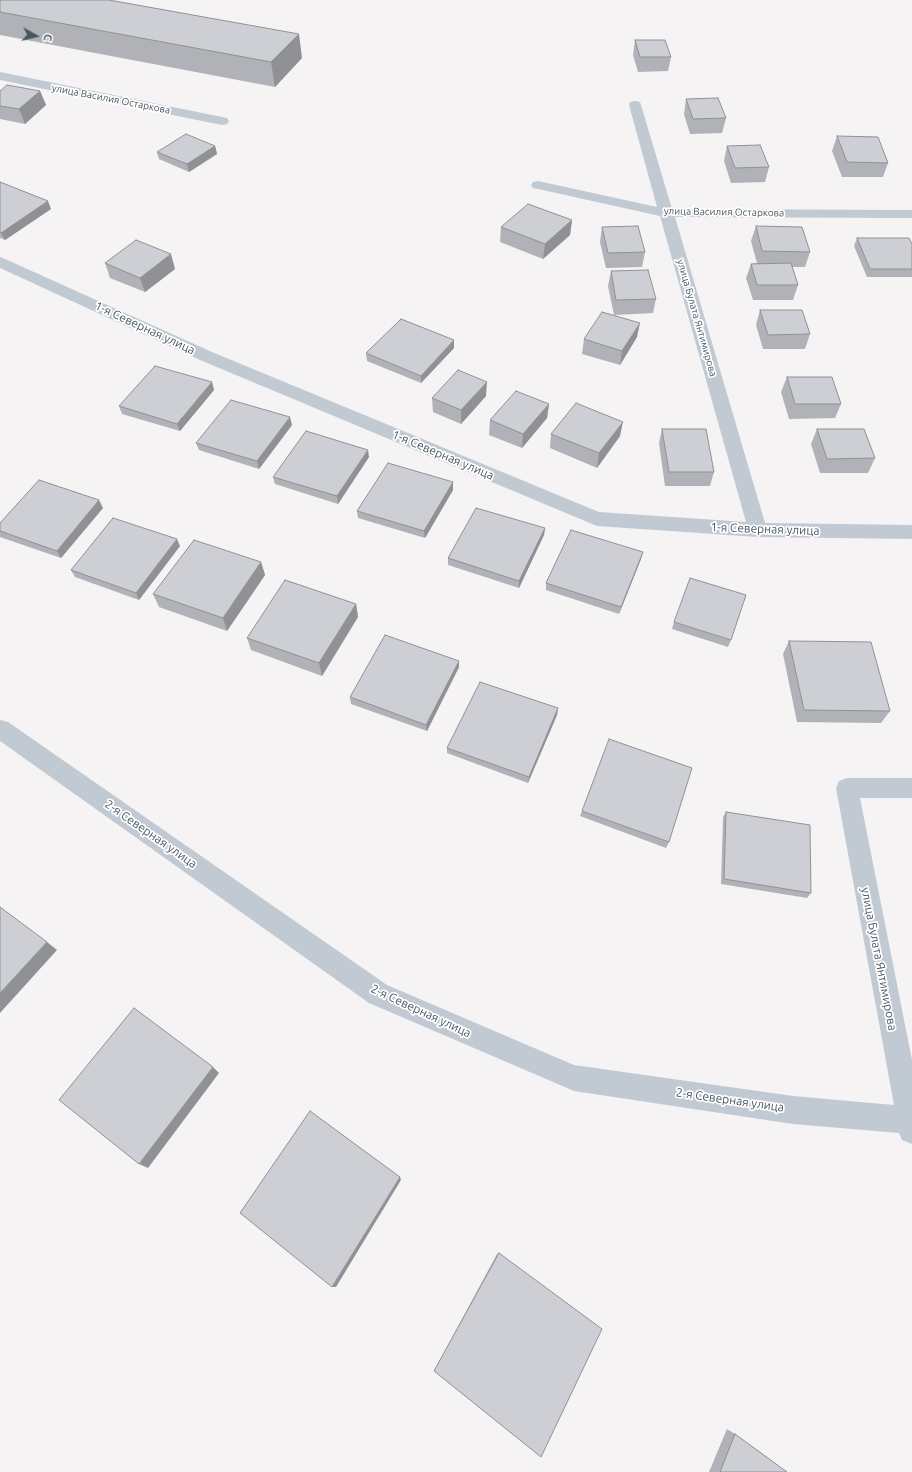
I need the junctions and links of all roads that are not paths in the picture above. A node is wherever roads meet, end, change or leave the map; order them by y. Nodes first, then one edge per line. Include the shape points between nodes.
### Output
1 (0, 76) edge
2 (635, 105) dead end
3 (222, 121) dead end
4 (538, 185) dead end
5 (667, 213) junction
6 (912, 214) edge
7 (0, 262) edge
8 (758, 530) junction
9 (912, 532) edge
10 (0, 729) edge
11 (912, 788) edge
12 (911, 1123) edge

1 - 3 street, улица Василия Остаркова
2 - 5 street, улица Булата Янтимирова
4 - 5 street, улица Василия Остаркова
5 - 6 street, улица Василия Остаркова
5 - 8 street, улица Булата Янтимирова
7 - 8 street, 1-я Северная улица via 206,356 597,519
8 - 9 street, 1-я Северная улица
10 - 12 street, 2-я Северная улица via 378,994 574,1078 793,1110
11 - 12 street, улица Булата Янтимирова via 847,788

